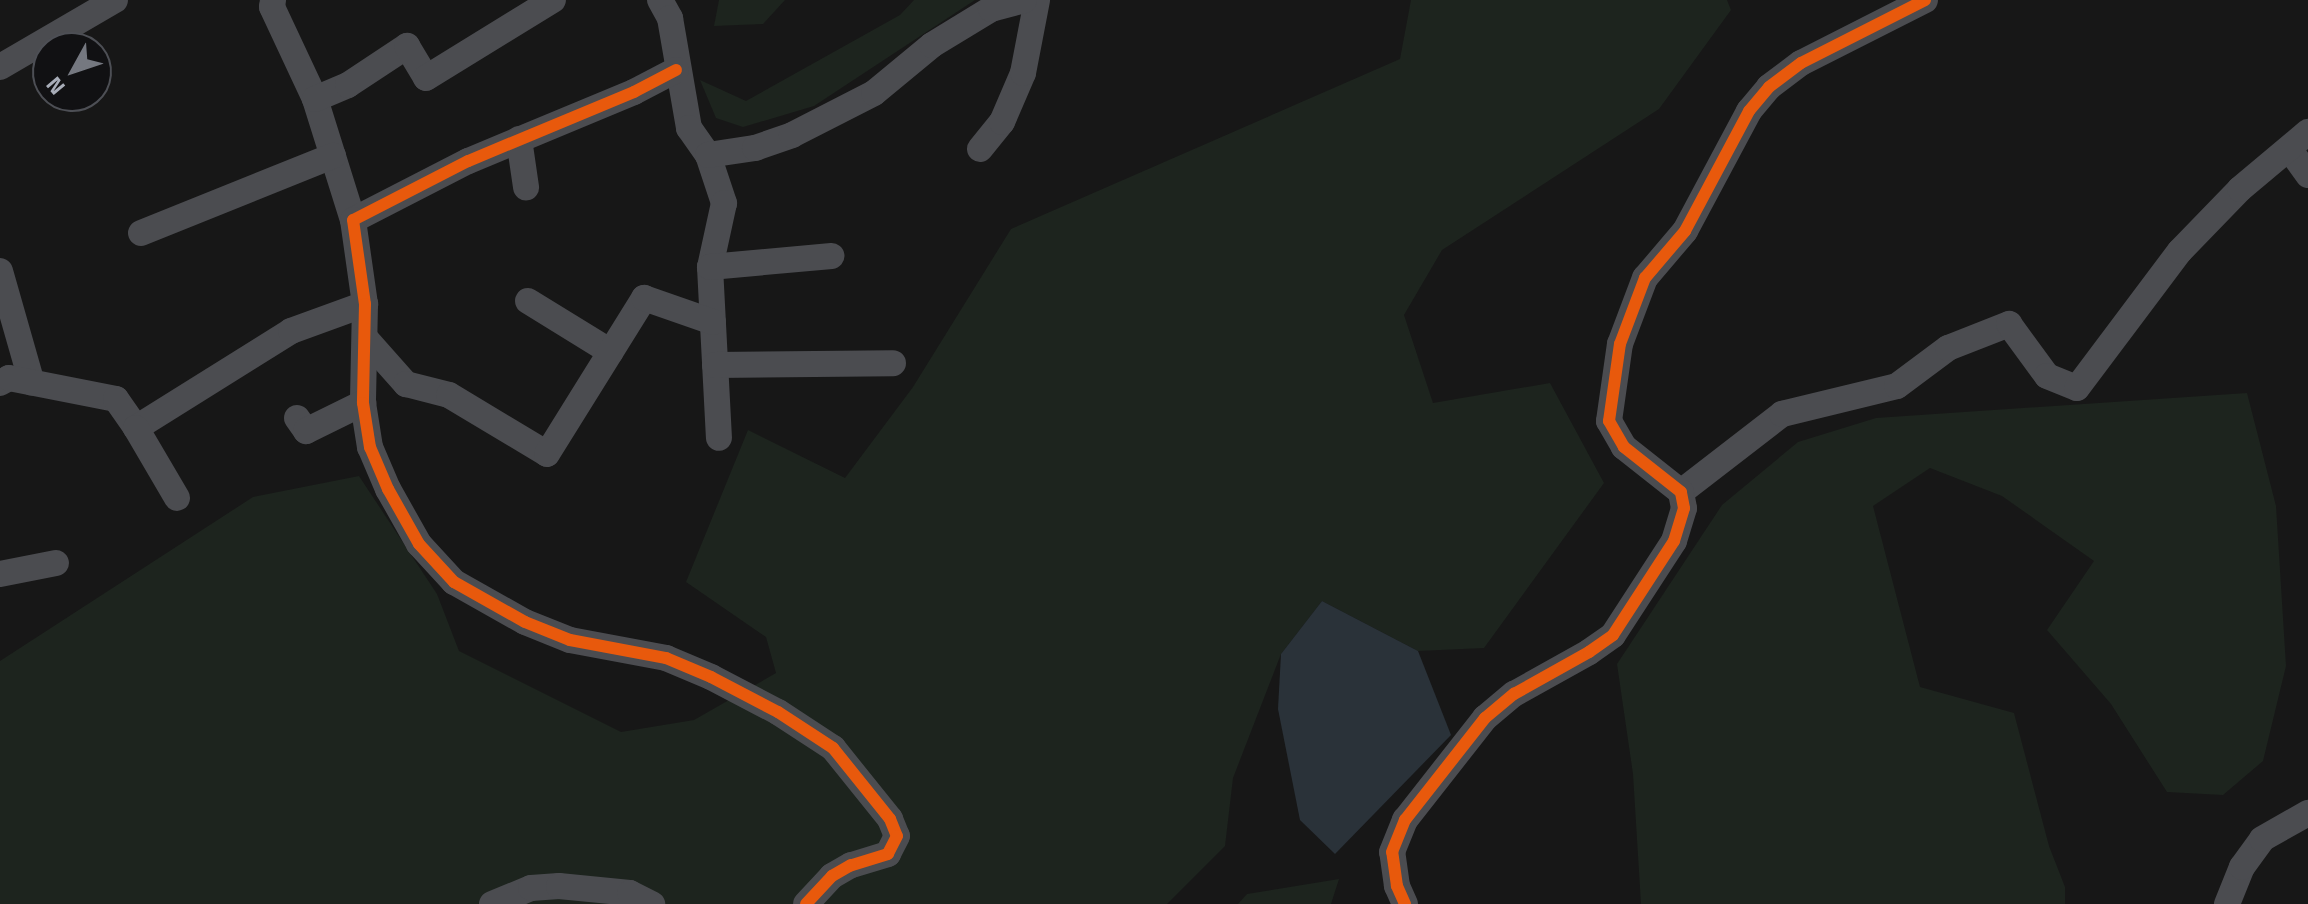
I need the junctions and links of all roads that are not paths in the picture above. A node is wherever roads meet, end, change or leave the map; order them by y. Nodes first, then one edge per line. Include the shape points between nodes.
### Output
1 (115, 0) edge
2 (273, 0) edge
3 (553, 0) edge
4 (660, 0) edge
5 (1024, 0) edge
6 (1037, 0) edge
7 (1925, 0) edge
8 (0, 67) edge
9 (676, 70) junction
10 (315, 99) junction
11 (519, 139) junction
12 (2299, 141) edge
13 (980, 149) dead end
14 (708, 155) junction
15 (333, 156) junction
16 (2308, 175) edge
17 (526, 187) dead end
18 (353, 220) junction
19 (141, 233) dead end
20 (832, 256) dead end
21 (710, 267) junction
22 (0, 271) edge
23 (528, 301) dead end
24 (365, 304) junction
25 (713, 322) junction
26 (365, 338) junction
27 (611, 352) junction
28 (893, 363) dead end
29 (715, 365) junction
30 (0, 383) edge
31 (32, 383) junction
32 (363, 403) junction
33 (297, 418) dead end
34 (136, 428) junction
35 (719, 438) dead end
36 (1681, 492) junction
37 (177, 498) dead end
38 (56, 563) dead end
39 (0, 574) edge
40 (2308, 813) edge
41 (492, 904) edge
42 (652, 904) edge
43 (806, 904) edge
44 (1405, 904) edge
45 (2227, 904) edge

1 - 8 street
2 - 10 street
3 - 10 street via 426,78 407,46 348,85
4 - 9 street via 670,18
5 - 14 street via 991,9 932,45 874,93 792,135 755,148
6 - 13 street via 1023,73 1002,122
7 - 36 street via 1801,63 1769,87 1749,111 1685,231 1645,278 1620,344 1609,421 1624,447
9 - 11 street
9 - 14 street via 689,128
10 - 15 street
11 - 17 street
11 - 18 street
12 - 16 street
12 - 36 street via 2240,189 2180,251 2077,388 2047,376 2009,324 1948,348 1897,386 1782,414
14 - 21 street via 724,203
15 - 18 street
15 - 19 street
18 - 24 street
20 - 21 street
21 - 25 street
22 - 31 street
23 - 27 street
24 - 26 street
24 - 34 street via 291,331
25 - 27 street via 644,298
25 - 29 street
26 - 27 street via 406,384 449,395 547,454
26 - 32 street
28 - 29 street
29 - 35 street
30 - 31 street via 9,378
31 - 34 street via 116,399
32 - 33 street via 306,431
32 - 43 street via 370,447 388,489 419,544 454,582 525,622 570,640 666,658 711,677 833,748 890,819 897,836 888,854 832,876
34 - 37 street
36 - 44 street via 1684,508 1674,541 1613,635 1514,694 1485,718 1405,820 1392,852
38 - 39 street
40 - 45 street via 2262,839 2242,867
41 - 42 street via 531,888 559,886 630,893

